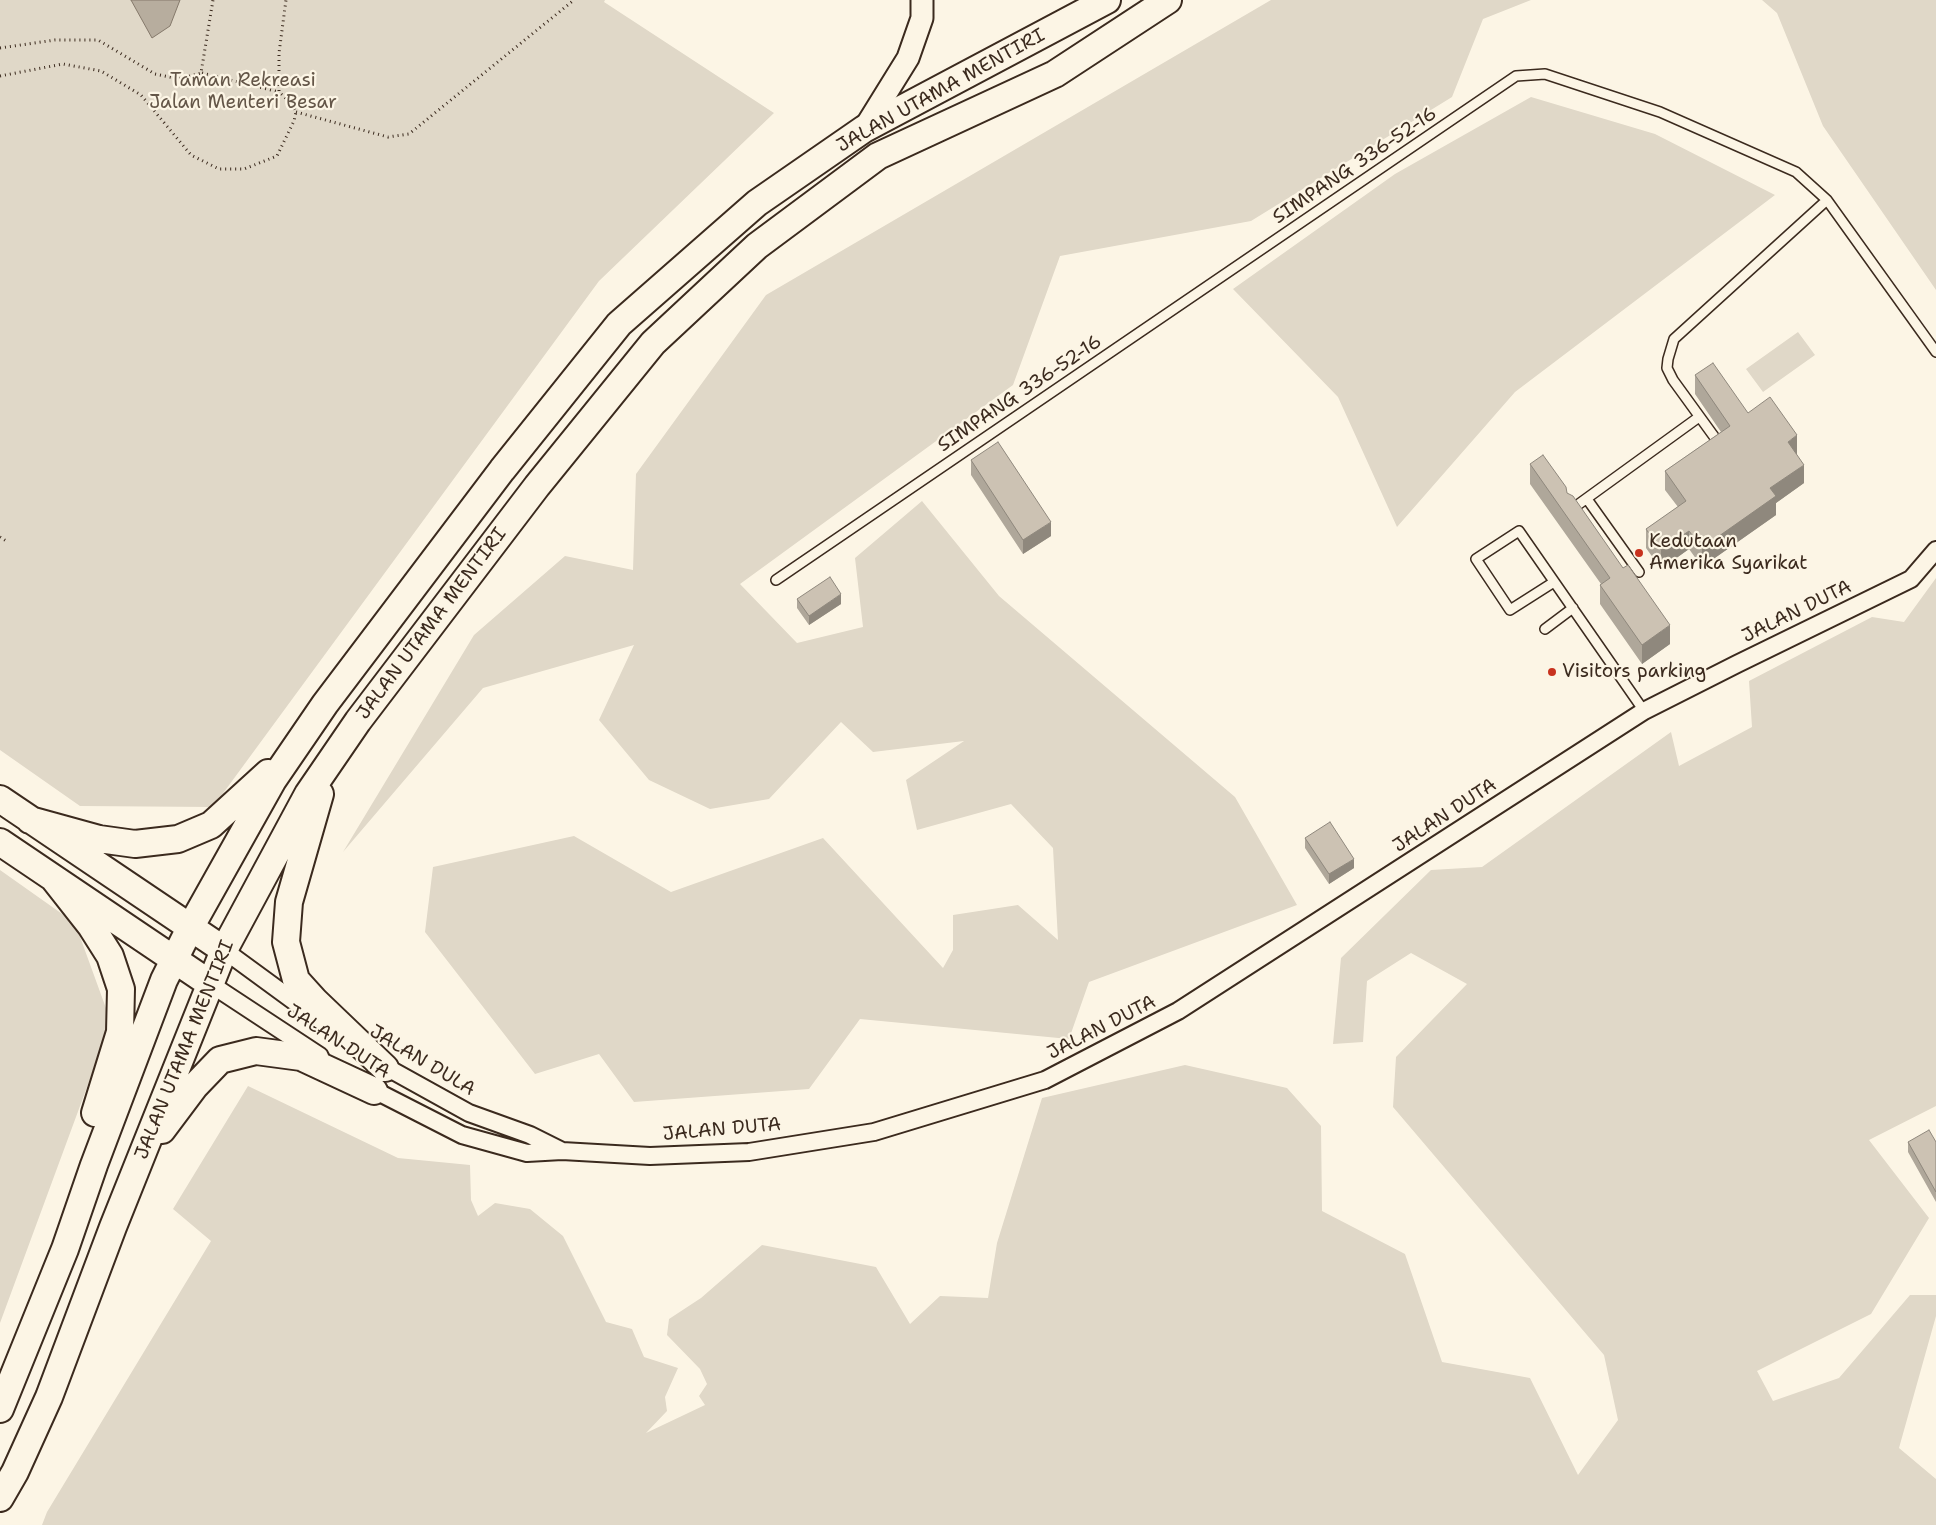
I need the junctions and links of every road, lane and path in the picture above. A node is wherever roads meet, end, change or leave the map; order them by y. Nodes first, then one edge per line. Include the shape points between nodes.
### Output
1 (213, 0) edge
2 (286, 0) edge
3 (574, 0) edge
4 (922, 0) edge
5 (1107, 0) edge
6 (1168, 0) edge
7 (0, 48) edge
8 (201, 73) junction
9 (0, 76) edge
10 (279, 92) junction
11 (296, 112) junction
12 (864, 129) junction
13 (1827, 200) junction
14 (1936, 352) edge
15 (1699, 417) junction
16 (1718, 442) edge
17 (1587, 499) junction
18 (1572, 509) edge
19 (0, 537) edge
20 (8, 542) dead end
21 (1936, 550) edge
22 (1639, 572) dead end
23 (776, 580) dead end
24 (1554, 582) junction
25 (1573, 608) junction
26 (1545, 628) dead end
27 (1644, 711) junction
28 (294, 748) junction
29 (328, 764) junction
30 (0, 799) edge
31 (30, 820) junction
32 (0, 842) edge
33 (54, 879) junction
34 (190, 928) junction
35 (224, 950) junction
36 (174, 959) junction
37 (209, 983) junction
38 (380, 1079) junction
39 (562, 1151) junction
40 (141, 1159) junction
41 (15, 1372) junction
42 (0, 1409) edge
43 (0, 1498) edge

1 - 8 path
2 - 10 path
3 - 11 path via 409,134 388,137
4 - 12 street via 922,18 908,58
5 - 12 main road, JALAN UTAMA MENTIRI
6 - 29 main road, JALAN UTAMA MENTIRI via 1055,74 878,156 757,246 653,344 537,486
7 - 8 path via 56,40 98,40 155,74 179,79
8 - 10 path
9 - 11 path via 63,64 100,71 141,95 191,155 219,169 244,169 277,156
10 - 11 path
12 - 28 main road, JALAN UTAMA MENTIRI via 757,203 618,324 502,470
13 - 14 lane, SIMPANG 336-52-16
13 - 15 lane via 1674,339 1667,368
13 - 23 lane, SIMPANG 336-52-16 via 1796,172 1660,112 1545,74 1516,76
15 - 16 lane
15 - 17 lane
17 - 18 lane
17 - 22 lane
19 - 20 path
21 - 27 street, JALAN DUTA via 1911,579
24 - 24 lane via 1510,610 1476,559 1519,531
24 - 25 lane
25 - 26 lane
25 - 27 lane
27 - 39 street, JALAN DUTA via 1178,1011 1045,1080 874,1132 749,1152 650,1156
28 - 31 main road via 211,825 178,839 135,844 98,839
28 - 34 main road, JALAN UTAMA MENTIRI
29 - 35 main road, JALAN UTAMA MENTIRI via 308,794
29 - 38 main road via 289,902 286,942 296,980
30 - 31 main road
31 - 34 main road
32 - 33 main road
33 - 36 main road
33 - 41 main road via 110,956 121,989 120,1032 50,1244
34 - 35 main road
34 - 36 main road, JALAN UTAMA MENTIRI
35 - 37 main road, JALAN UTAMA MENTIRI
35 - 38 street, JALAN DULA
36 - 37 main road
36 - 41 main road, JALAN UTAMA MENTIRI
37 - 38 street, JALAN DUTA
37 - 40 main road, JALAN UTAMA MENTIRI
38 - 39 street, JALAN DULA via 530,1135
38 - 39 street, JALAN DUTA via 462,1135 527,1153
38 - 40 main road via 301,1057 256,1051 220,1060 195,1086
40 - 43 main road, JALAN UTAMA MENTIRI via 49,1397
41 - 42 main road, JALAN UTAMA MENTIRI

